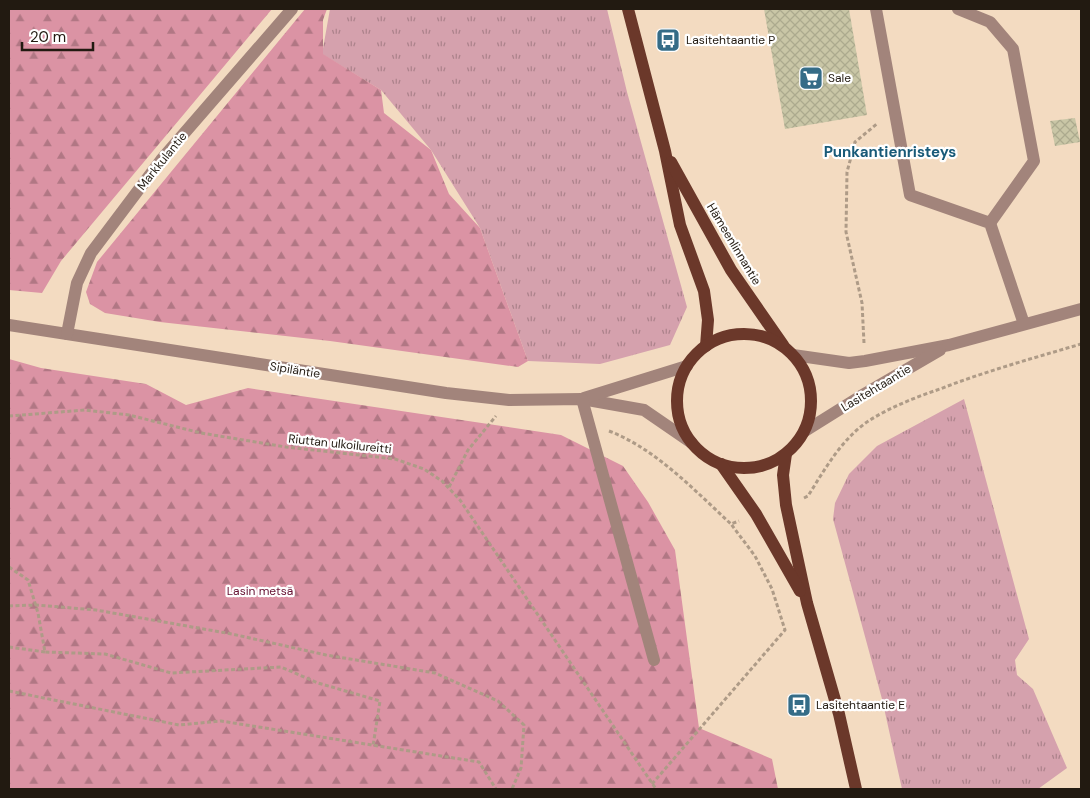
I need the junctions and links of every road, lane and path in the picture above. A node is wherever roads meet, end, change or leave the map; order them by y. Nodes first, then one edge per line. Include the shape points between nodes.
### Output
1 (292, 9) edge
2 (628, 9) edge
3 (876, 9) edge
4 (958, 9) edge
5 (894, 110) junction
6 (665, 151) junction
7 (990, 223) junction
8 (1081, 309) edge
9 (9, 324) edge
10 (1024, 324) junction
11 (67, 334) junction
12 (706, 346) junction
13 (949, 346) junction
14 (789, 351) junction
15 (865, 361) junction
16 (687, 366) junction
17 (582, 399) junction
18 (509, 400) junction
19 (9, 416) edge
20 (805, 431) junction
21 (692, 443) junction
22 (786, 454) junction
23 (721, 464) junction
24 (449, 487) junction
25 (731, 524) dead end
26 (9, 566) edge
27 (806, 603) junction
28 (36, 605) junction
29 (9, 606) edge
30 (9, 647) edge
31 (45, 652) junction
32 (654, 660) dead end
33 (9, 691) edge
34 (373, 746) junction
35 (652, 784) junction
36 (496, 789) edge
37 (512, 789) edge
38 (656, 789) edge
39 (856, 789) edge

1 - 11 street, Markkulantie via 161,160 91,253 77,283
2 - 6 main road, Hämeenlinnantie
3 - 5 street
4 - 7 street via 990,22 1013,49 1034,161
5 - 7 street via 910,194
5 - 15 path via 855,142 847,172 846,232 862,302
6 - 12 main road, Hämeenlinnantie via 680,225 704,292 708,320
6 - 14 main road, Hämeenlinnantie via 731,270
7 - 10 street
8 - 10 street, Lasitehtaantie
9 - 11 street, Sipiläntie
10 - 13 street, Lasitehtaantie
11 - 18 street, Sipiläntie
12 - 14 main road via 728,336 750,334 774,341
12 - 16 main road
13 - 15 street, Lasitehtaantie
13 - 20 street, Lasitehtaantie
14 - 15 street, Lasitehtaantie via 849,363
14 - 20 main road via 804,369 811,390 811,410
16 - 17 street, Sipiläntie
16 - 21 main road via 679,386 678,408 684,431
17 - 18 street, Sipiläntie
17 - 21 street, Sipiläntie via 644,410
17 - 32 street
18 - 24 path via 468,450
19 - 24 path, Riuttan ulkoilureitti via 85,410 129,415 230,438 395,459 424,469
20 - 22 main road
21 - 23 main road
22 - 23 main road via 750,468
22 - 27 main road via 783,475 786,505
23 - 27 main road via 756,514
24 - 35 path, Riuttan ulkoilureitti via 485,535
25 - 35 path via 755,556 772,589 785,630
26 - 28 path via 28,580
27 - 39 main road
28 - 29 path
28 - 31 path
28 - 37 path via 96,610 435,673 498,701 524,725 521,768
30 - 31 path
31 - 34 path via 105,654 171,673 281,667 318,683 380,701
33 - 34 path via 179,724 221,721
34 - 36 path via 479,762
35 - 38 path, Riuttan ulkoilureitti

